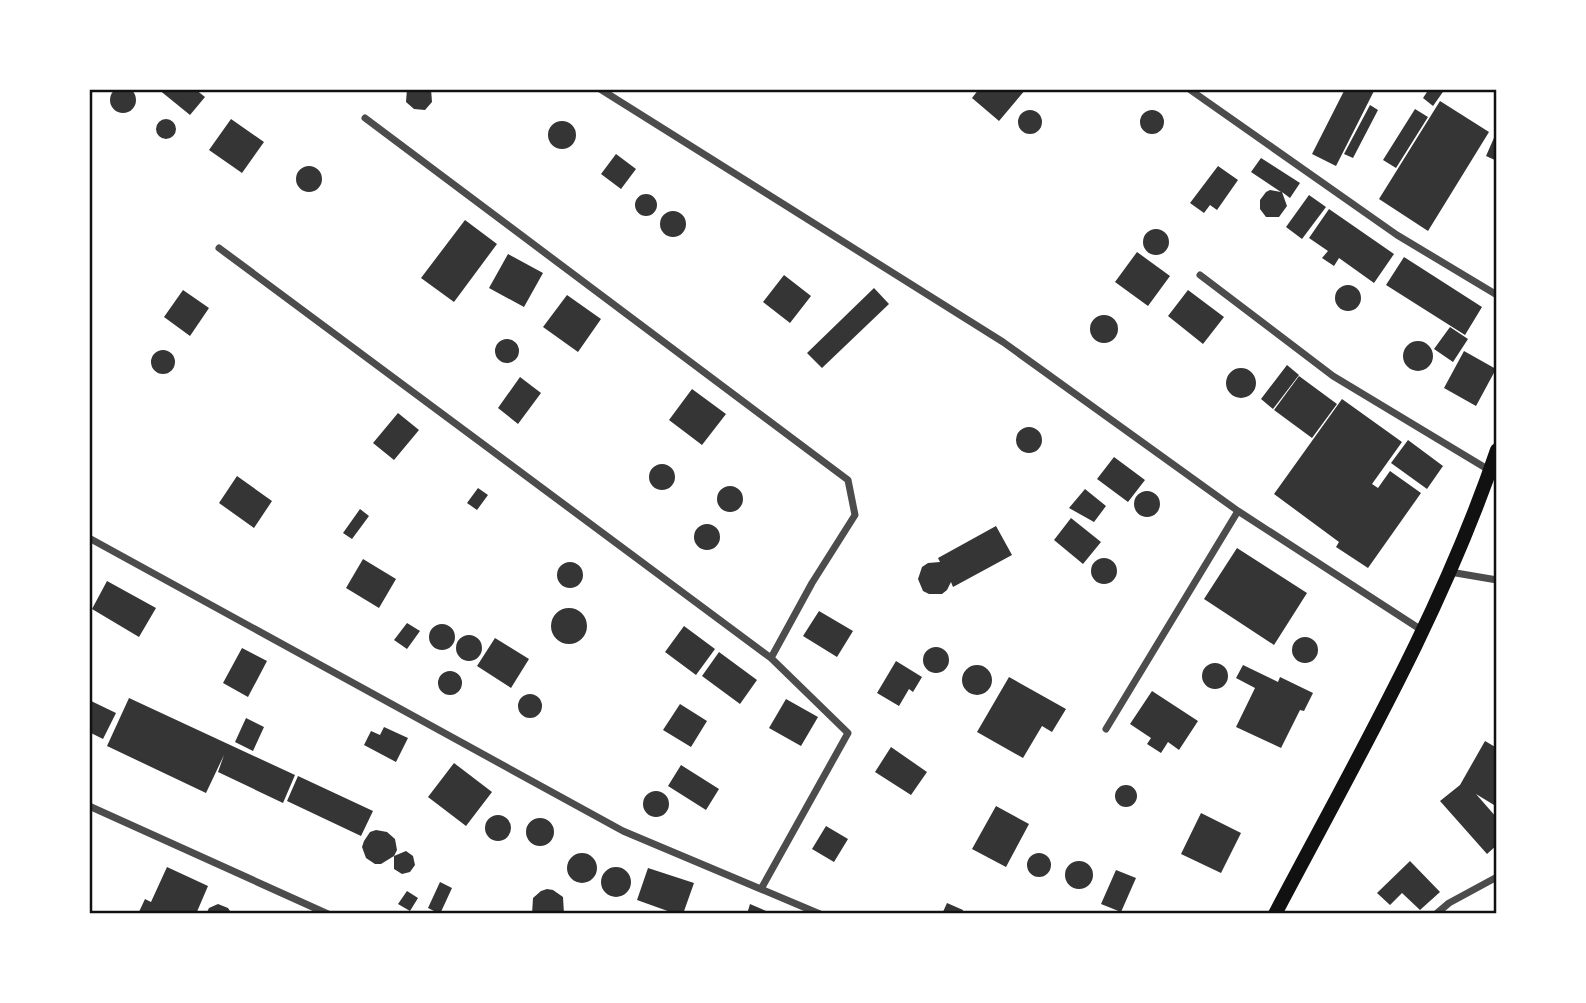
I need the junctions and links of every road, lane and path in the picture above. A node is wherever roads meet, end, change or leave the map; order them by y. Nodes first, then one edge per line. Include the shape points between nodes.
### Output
1 (600, 89) edge
2 (1189, 89) edge
3 (365, 118) dead end
4 (219, 248) dead end
5 (1200, 275) dead end
6 (1497, 295) edge
7 (1497, 450) edge
8 (1490, 470) junction
9 (1238, 511) junction
10 (89, 538) edge
11 (1450, 572) junction
12 (1497, 580) edge
13 (1423, 631) junction
14 (771, 658) junction
15 (1106, 729) dead end
16 (89, 806) edge
17 (1497, 877) edge
18 (761, 889) junction
19 (328, 914) edge
20 (820, 914) edge
21 (1275, 914) edge
22 (1436, 914) edge

1 - 9 street via 1003,342
2 - 6 street via 1397,235
3 - 14 street via 848,480 855,515
4 - 14 street
5 - 8 street via 1333,376
7 - 8 main road
8 - 11 main road
9 - 13 street
9 - 15 street
10 - 18 street via 623,831
11 - 12 street
11 - 13 main road
13 - 21 main road
14 - 18 street via 848,733
16 - 19 street
17 - 22 street
18 - 20 street

